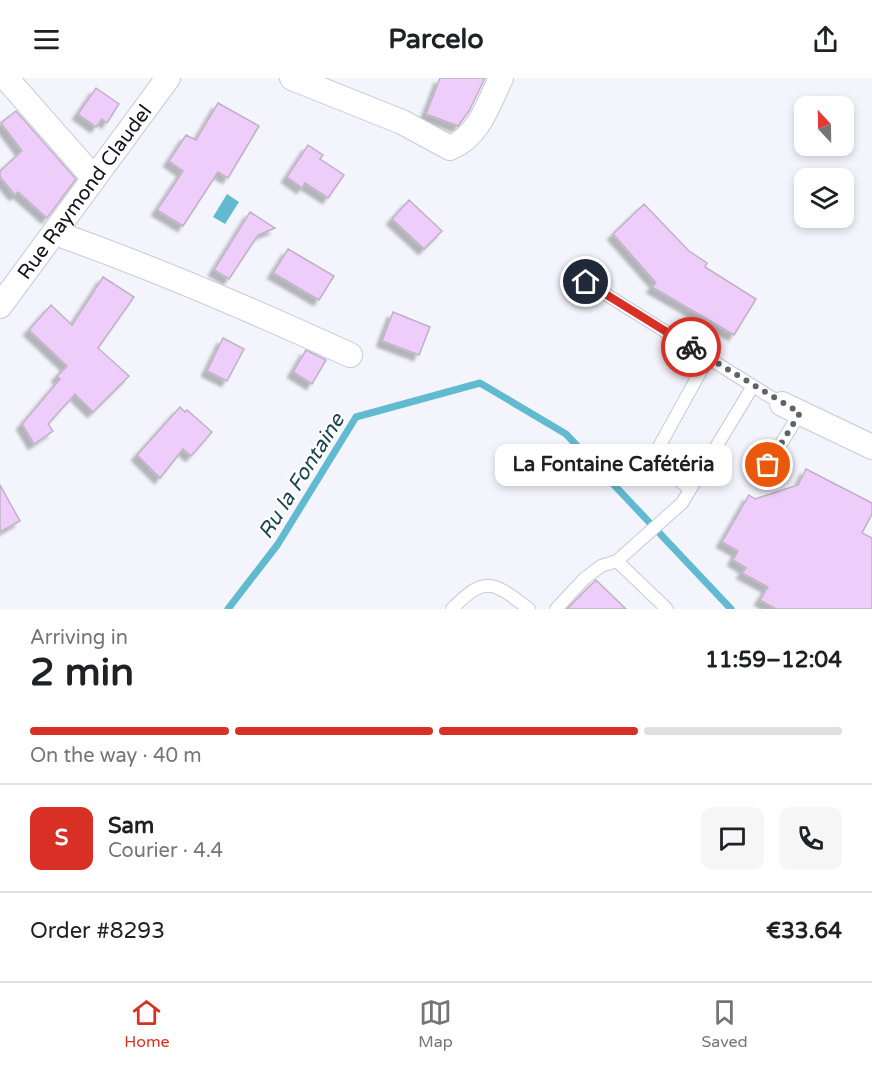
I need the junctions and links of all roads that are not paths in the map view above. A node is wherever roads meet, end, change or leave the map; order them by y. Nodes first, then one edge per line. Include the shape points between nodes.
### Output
1 (6, 78) edge
2 (168, 78) edge
3 (292, 78) edge
4 (501, 78) edge
5 (94, 178) junction
6 (55, 233) junction
7 (586, 282) dead end
8 (0, 306) edge
9 (350, 355) dead end
10 (708, 358) junction
11 (753, 386) junction
12 (791, 409) junction
13 (872, 447) edge
14 (768, 465) dead end
15 (690, 489) junction
16 (616, 561) junction
17 (452, 609) edge
18 (529, 609) edge
19 (556, 609) edge
20 (667, 609) edge

1 - 5 street
2 - 5 street, Rue Raymond Claudel
3 - 4 street via 402,122 450,148 466,141
5 - 6 street, Rue Raymond Claudel
6 - 8 street, Rue Raymond Claudel
6 - 9 street via 192,284
7 - 10 lane
10 - 11 lane
10 - 15 lane via 655,454 657,464
11 - 12 lane
11 - 15 lane
12 - 13 street
12 - 14 lane
15 - 16 lane via 682,503
16 - 19 lane via 584,579
16 - 20 lane
17 - 18 lane via 469,591 488,584 503,589

